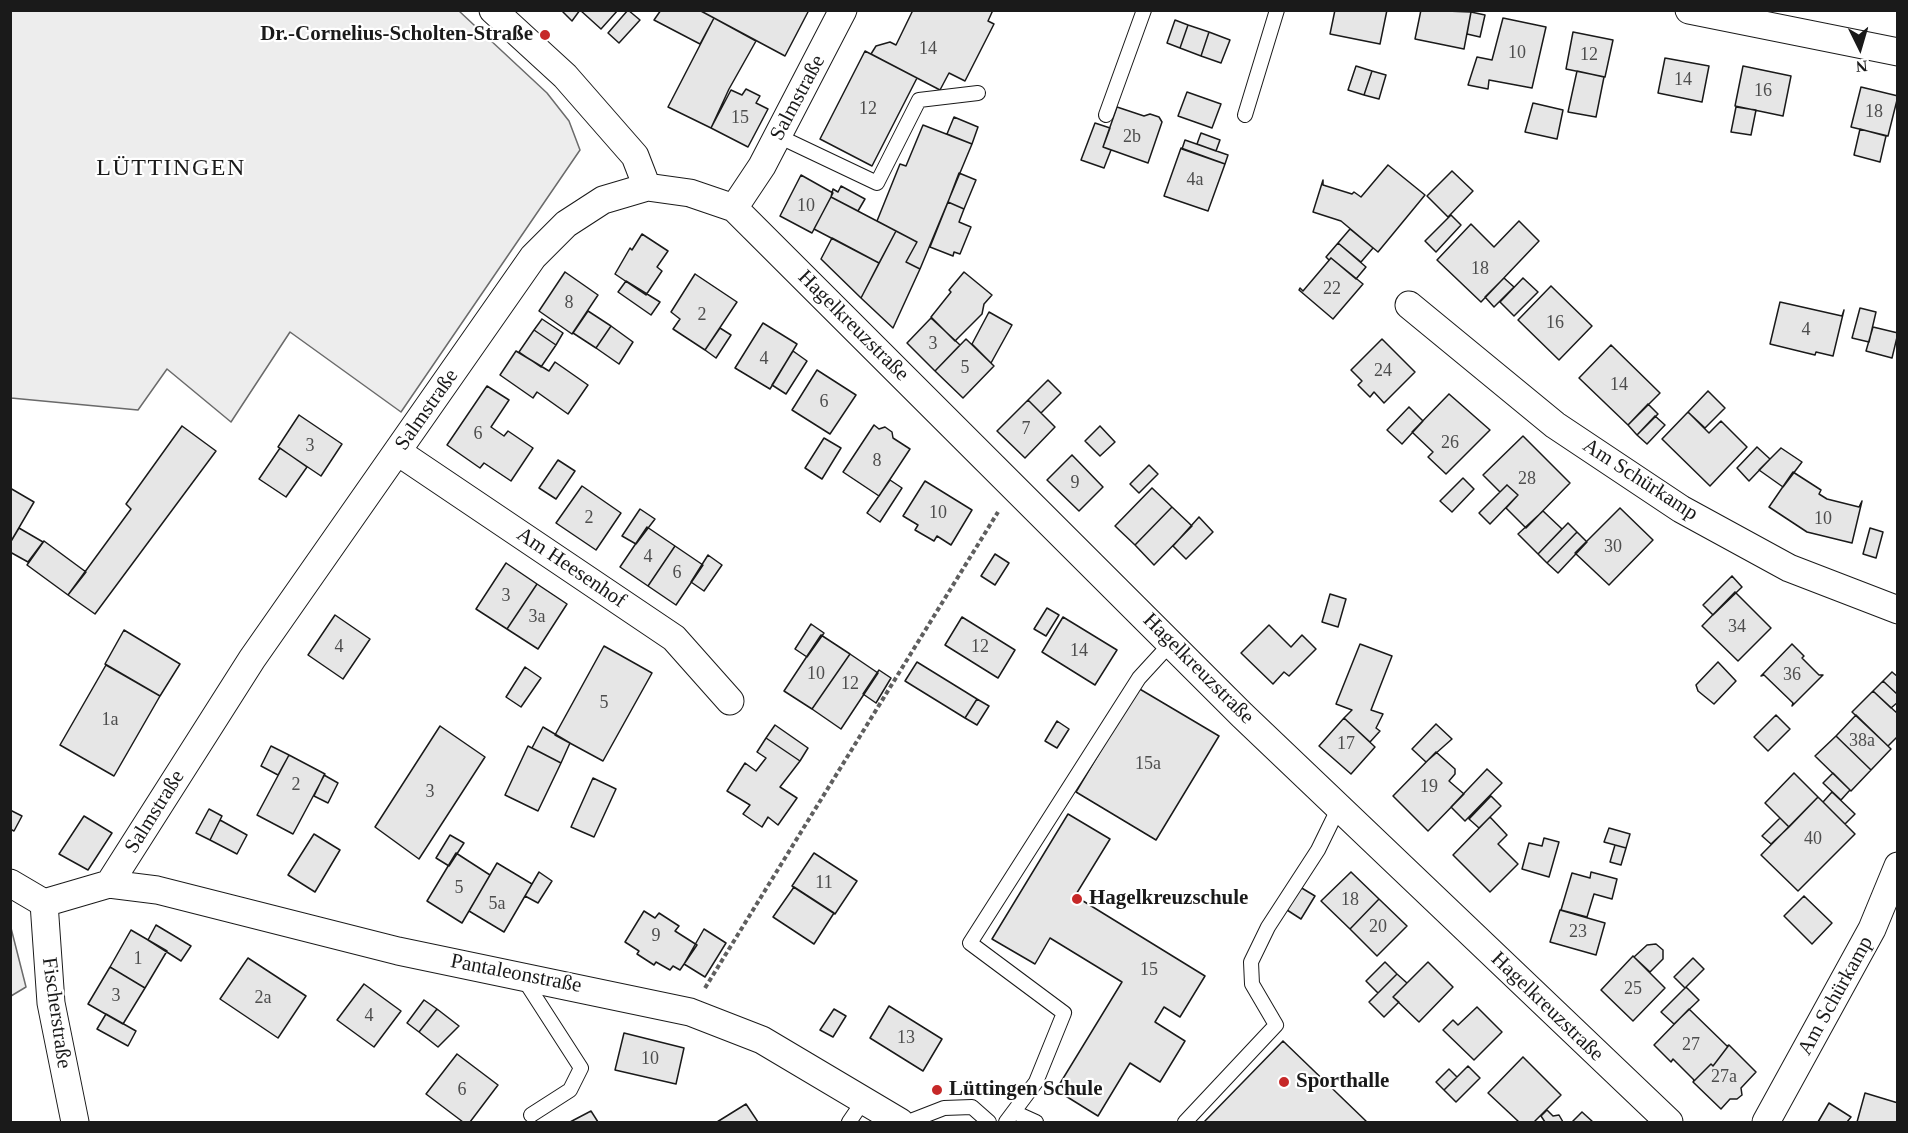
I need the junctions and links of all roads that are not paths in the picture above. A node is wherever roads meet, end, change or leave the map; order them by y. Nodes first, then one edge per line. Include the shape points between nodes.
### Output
1 (493, 10) edge
2 (843, 10) edge
3 (1144, 10) edge
4 (1277, 10) edge
5 (1689, 10) edge
6 (1898, 52) edge
7 (978, 93) dead end
8 (1106, 115) dead end
9 (1245, 115) dead end
10 (778, 136) junction
11 (647, 187) junction
12 (734, 208) junction
13 (1409, 305) dead end
14 (398, 452) junction
15 (1898, 610) edge
16 (1172, 642) junction
17 (730, 701) dead end
18 (1339, 807) junction
19 (1898, 866) edge
20 (10, 883) edge
21 (109, 884) junction
22 (44, 903) junction
23 (522, 976) junction
24 (864, 1100) junction
25 (531, 1115) dead end
26 (1010, 1117) edge
27 (75, 1122) edge
28 (849, 1122) edge
29 (900, 1122) edge
30 (908, 1122) edge
31 (989, 1122) edge
32 (1036, 1122) edge
33 (1185, 1122) edge
34 (1669, 1122) edge
35 (1766, 1122) edge

1 - 11 street via 565,76 635,156
2 - 10 street, Salmstraße
3 - 8 lane
4 - 9 lane
5 - 6 street
7 - 10 lane via 919,100 877,183
10 - 12 street, Salmstraße
11 - 12 street, Salmstraße via 690,193
11 - 14 street, Salmstraße via 603,200 566,225 533,257
12 - 16 street, Hagelkreuzstraße
13 - 15 street, Am Schürkamp via 1555,424 1681,509 1789,568
14 - 17 street, Am Heesenhof via 674,638
14 - 21 street, Salmstraße via 252,659
16 - 18 street, Hagelkreuzstraße
16 - 26 lane via 1139,678 970,943 1064,1013 1036,1082
18 - 33 lane via 1251,962 1252,984 1276,1024
18 - 34 street, Hagelkreuzstraße
19 - 35 street, Am Schürkamp via 1872,929
20 - 22 street
21 - 22 street
21 - 23 street, Pantaleonstraße via 157,890 398,951
22 - 27 street, Fischerstraße via 51,1003
23 - 24 street, Pantaleonstraße via 690,1012 762,1040
23 - 25 lane via 581,1068 570,1090
24 - 28 lane
24 - 29 street, Pantaleonstraße
26 - 32 lane
30 - 31 lane via 944,1108 972,1107

